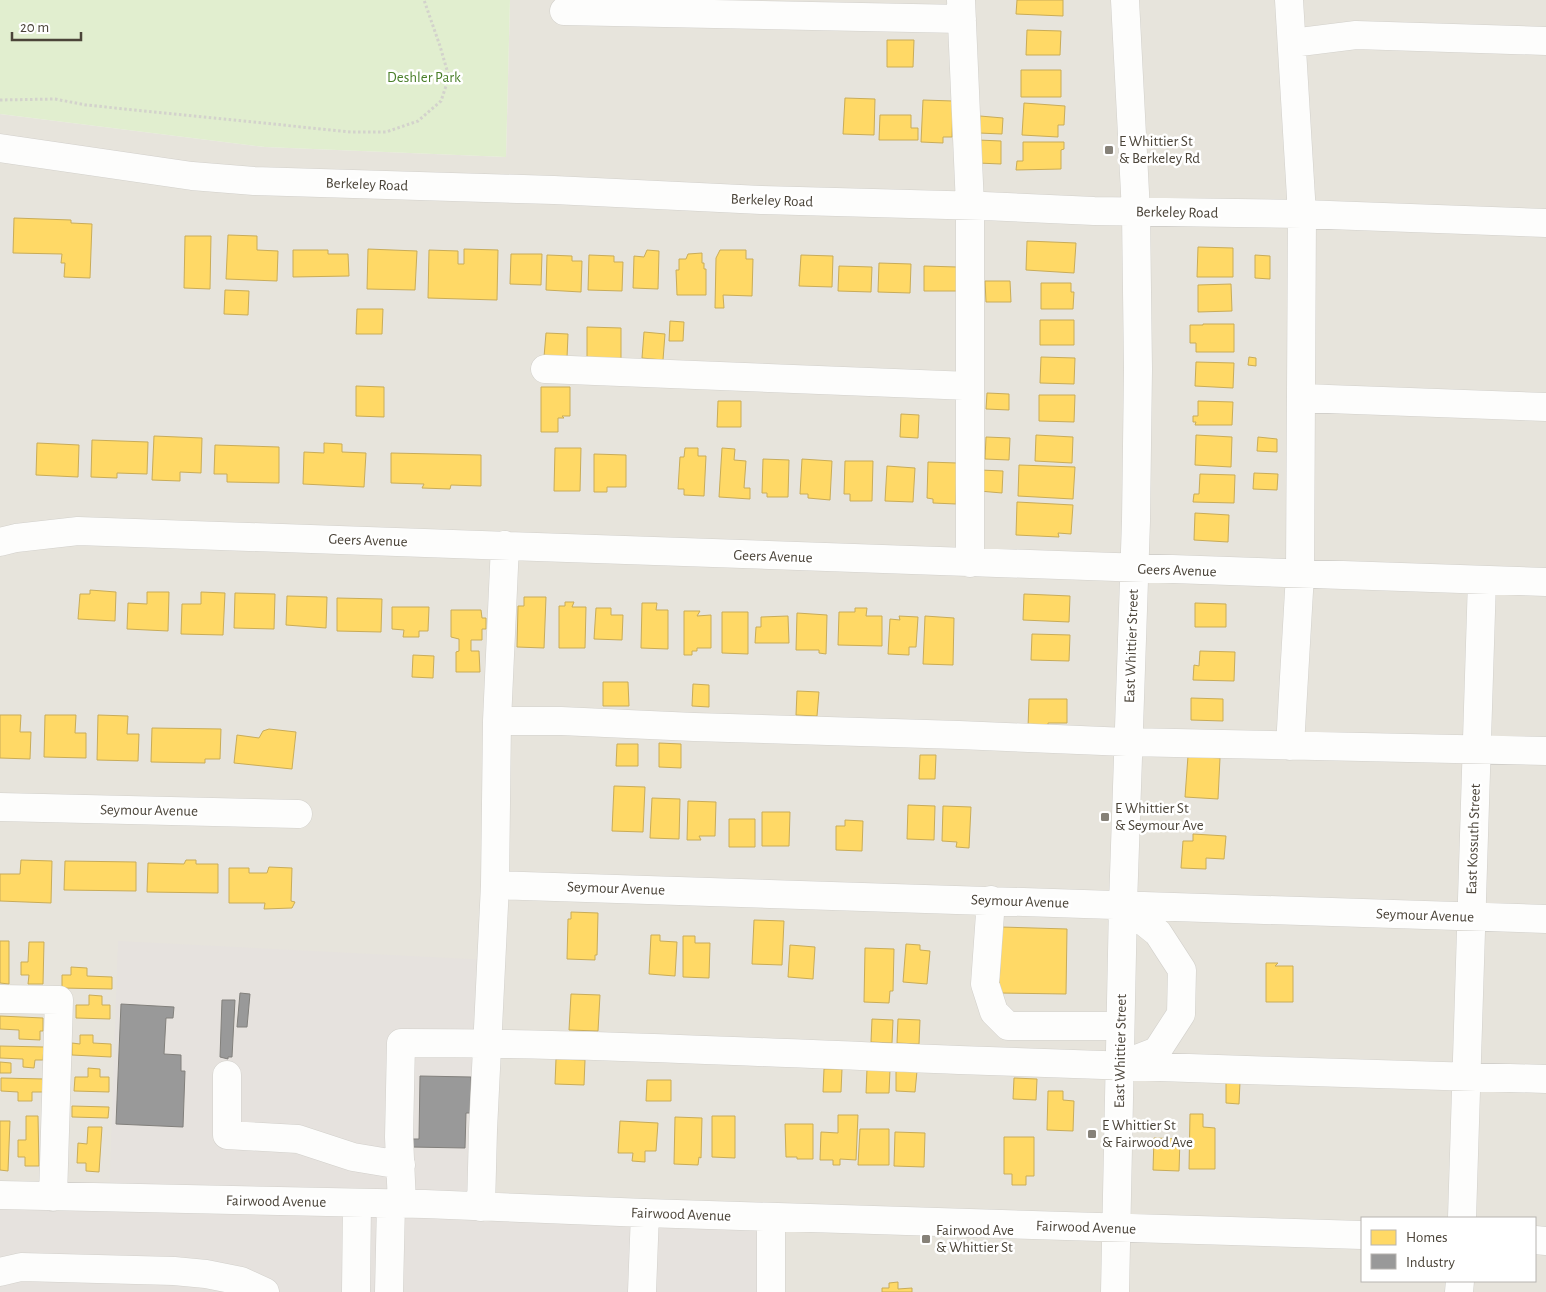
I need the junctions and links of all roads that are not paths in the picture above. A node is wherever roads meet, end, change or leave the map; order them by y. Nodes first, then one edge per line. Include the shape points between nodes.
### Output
1 (1124, 0) edge
2 (1289, 0) edge
3 (961, 9) edge
4 (564, 11) dead end
5 (1546, 41) edge
6 (1292, 43) junction
7 (0, 148) edge
8 (970, 206) junction
9 (1136, 212) junction
10 (1302, 214) junction
11 (1546, 223) edge
12 (545, 370) dead end
13 (970, 386) junction
14 (1301, 398) junction
15 (1546, 407) edge
16 (0, 542) edge
17 (505, 545) junction
18 (970, 563) junction
19 (1134, 569) junction
20 (1300, 574) junction
21 (1482, 580) junction
22 (1546, 582) edge
23 (497, 721) junction
24 (1127, 742) junction
25 (1290, 746) junction
26 (1476, 749) junction
27 (1546, 751) edge
28 (0, 806) edge
29 (298, 814) dead end
30 (495, 885) junction
31 (991, 900) junction
32 (1123, 905) junction
33 (1471, 916) junction
34 (1546, 918) edge
35 (0, 999) edge
36 (1120, 1026) junction
37 (487, 1043) junction
38 (1119, 1066) junction
39 (227, 1075) dead end
40 (1466, 1077) junction
41 (1546, 1079) edge
42 (401, 1165) junction
43 (0, 1195) edge
44 (53, 1197) junction
45 (357, 1203) junction
46 (397, 1204) junction
47 (481, 1206) junction
48 (645, 1213) junction
49 (771, 1217) junction
50 (1462, 1217) edge
51 (1117, 1228) junction
52 (1361, 1235) edge
53 (0, 1272) edge
54 (265, 1292) edge
55 (356, 1292) edge
56 (389, 1292) edge
57 (642, 1292) edge
58 (771, 1292) edge
59 (1115, 1292) edge

1 - 9 street, East Whittier Street
2 - 6 street
3 - 4 street
3 - 8 street
5 - 6 street via 1356,35
6 - 10 street
7 - 8 street, Berkeley Road via 192,176 254,181
8 - 9 street, Berkeley Road
8 - 13 street
9 - 10 street, Berkeley Road
9 - 19 street, East Whittier Street via 1138,369
10 - 11 street, Berkeley Road
10 - 14 street
12 - 13 street
13 - 18 street
14 - 15 street
14 - 20 street
16 - 17 street, Geers Avenue via 78,530
17 - 18 street, Geers Avenue
17 - 23 street
18 - 19 street, Geers Avenue
19 - 20 street, Geers Avenue
19 - 24 street, East Whittier Street
20 - 21 street, Geers Avenue
20 - 25 street
21 - 22 street, Geers Avenue
21 - 26 street, East Kossuth Street
23 - 24 street via 561,720
23 - 30 street
24 - 25 street
24 - 32 street, East Whittier Street
25 - 26 street
26 - 27 street
26 - 33 street, East Kossuth Street
28 - 29 street, Seymour Avenue
30 - 31 street, Seymour Avenue
30 - 37 street
31 - 32 street, Seymour Avenue
31 - 36 street via 986,984 994,1012 1008,1026
32 - 33 street, Seymour Avenue
32 - 36 street, East Whittier Street
32 - 38 street via 1158,933 1182,970 1182,1014 1157,1051
33 - 34 street, Seymour Avenue
33 - 40 street, East Kossuth Street
35 - 44 street via 60,1000
36 - 38 street, East Whittier Street
37 - 38 street
37 - 42 street via 401,1044
37 - 47 street
38 - 40 street
38 - 51 street, East Whittier Street
39 - 42 street via 227,1134 298,1139 353,1156
40 - 41 street
40 - 50 street, East Kossuth Street
42 - 46 street
43 - 44 street, Fairwood Avenue
44 - 45 street, Fairwood Avenue
45 - 46 street, Fairwood Avenue
45 - 55 street
46 - 47 street, Fairwood Avenue
46 - 56 street
47 - 48 street, Fairwood Avenue
48 - 49 street, Fairwood Avenue
48 - 57 street
49 - 51 street, Fairwood Avenue
49 - 58 street
51 - 52 street, Fairwood Avenue
51 - 59 street, East Whittier Street
53 - 54 street via 21,1267 206,1274 240,1281

